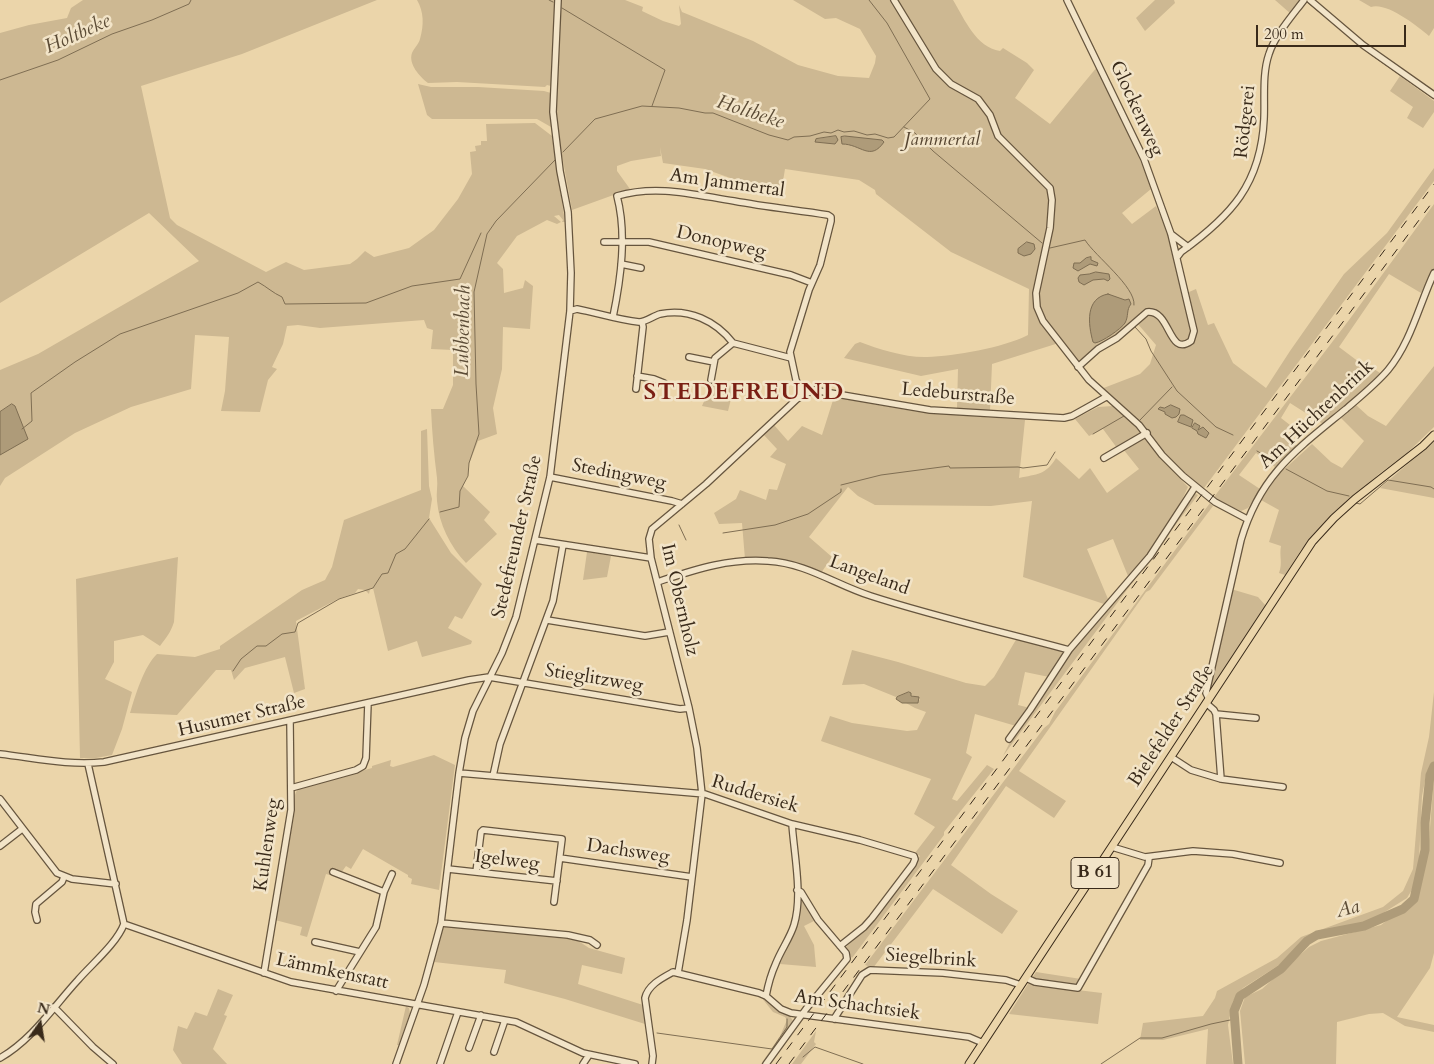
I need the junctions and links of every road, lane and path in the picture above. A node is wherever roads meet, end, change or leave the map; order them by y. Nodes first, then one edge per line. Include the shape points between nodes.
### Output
1 (558, 0) edge
2 (894, 0) edge
3 (1067, 0) edge
4 (1304, 0) edge
5 (1310, 0) edge
6 (1434, 95) edge
7 (1171, 234) junction
8 (604, 242) dead end
9 (621, 242) junction
10 (1188, 247) junction
11 (1178, 256) junction
12 (621, 264) junction
13 (641, 268) dead end
14 (1434, 273) edge
15 (812, 283) junction
16 (570, 311) junction
17 (613, 317) junction
18 (642, 322) junction
19 (733, 343) junction
20 (689, 357) dead end
21 (791, 358) junction
22 (714, 362) junction
23 (1078, 367) junction
24 (637, 376) junction
25 (711, 380) dead end
26 (664, 383) dead end
27 (636, 389) dead end
28 (804, 394) junction
29 (1106, 396) junction
30 (1147, 433) junction
31 (1434, 435) edge
32 (1104, 458) dead end
33 (550, 477) junction
34 (1195, 487) junction
35 (682, 504) junction
36 (1247, 519) junction
37 (535, 540) junction
38 (563, 545) junction
39 (651, 558) junction
40 (657, 582) junction
41 (547, 620) junction
42 (669, 632) junction
43 (1069, 650) junction
44 (492, 678) junction
45 (523, 682) junction
46 (1208, 701) junction
47 (368, 703) junction
48 (689, 708) junction
49 (1216, 714) junction
50 (1256, 718) dead end
51 (290, 721) junction
52 (1009, 739) dead end
53 (0, 754) edge
54 (1171, 757) junction
55 (88, 764) junction
56 (461, 773) junction
57 (493, 776) junction
58 (1221, 778) junction
59 (1284, 787) dead end
60 (291, 788) junction
61 (702, 794) junction
62 (0, 799) edge
63 (792, 824) junction
64 (22, 829) junction
65 (0, 846) edge
66 (1112, 847) junction
67 (560, 858) junction
68 (1149, 858) junction
69 (1280, 863) dead end
70 (450, 869) junction
71 (333, 872) dead end
72 (476, 872) junction
73 (392, 874) dead end
74 (64, 877) junction
75 (692, 877) junction
76 (557, 882) junction
77 (116, 884) junction
78 (798, 890) junction
79 (384, 892) junction
80 (554, 902) dead end
81 (37, 920) dead end
82 (444, 923) junction
83 (124, 924) junction
84 (315, 942) dead end
85 (597, 945) dead end
86 (840, 946) junction
87 (360, 952) junction
88 (264, 973) junction
89 (675, 973) junction
90 (1026, 978) junction
91 (1021, 985) junction
92 (336, 990) junction
93 (766, 996) junction
94 (417, 1005) junction
95 (54, 1007) junction
96 (458, 1012) junction
97 (481, 1015) junction
98 (801, 1015) junction
99 (834, 1019) junction
100 (505, 1020) junction
101 (983, 1043) junction
102 (469, 1048) dead end
103 (494, 1052) dead end
104 (589, 1055) junction
105 (0, 1058) edge
106 (113, 1064) edge
107 (396, 1064) edge
108 (440, 1064) edge
109 (583, 1064) edge
110 (635, 1064) edge
111 (652, 1064) edge
112 (766, 1064) edge
113 (969, 1064) edge

1 - 16 street, Stedefreunder Straße via 553,112 570,238
2 - 23 street via 936,69 951,84 978,99 990,115 998,136 1050,188 1052,214 1036,292 1037,307 1043,321
3 - 7 street, Glockenweg via 1144,159
4 - 10 street, Rödgerei via 1267,60 1262,147 1255,171 1226,215
5 - 6 street via 1363,45
7 - 10 street
7 - 11 street, Glockenweg
8 - 9 street, Donopweg
9 - 12 street
9 - 15 street, Donopweg via 649,242 791,275
9 - 15 street, Am Jammertal via 621,208 617,196 632,191 666,190 819,213 832,217
10 - 11 street, Rödgerei
11 - 23 street, Glockenweg via 1194,331 1191,342 1186,345 1177,343 1160,317 1155,312 1146,312
12 - 13 street
12 - 17 street
14 - 36 street, Am Hüchtenbrink via 1408,337 1388,370 1278,469
15 - 21 street via 790,352
16 - 17 street via 578,309
16 - 33 street, Stedefreunder Straße
17 - 18 street
18 - 19 street via 660,314 683,313 707,320
18 - 24 street
19 - 21 street
19 - 22 street
20 - 22 street
21 - 28 street via 796,380
22 - 25 street
23 - 29 street
24 - 26 street
24 - 27 street
28 - 29 street, Ledeburstraße via 813,390 930,410 1064,418
28 - 35 street, Im Obernholz
29 - 30 street
30 - 32 street
30 - 34 street via 1162,455
31 - 46 main road, Bielefelder Straße / B 61 via 1323,529 1296,564
33 - 35 street, Stedingweg
33 - 37 street, Stedefreunder Straße
34 - 36 street
34 - 43 street via 1150,556
35 - 39 street, Im Obernholz via 652,529 649,539
36 - 46 street, Am Hüchtenbrink via 1206,693
37 - 38 street
37 - 44 street, Stedefreunder Straße via 522,596
38 - 39 street
38 - 41 street
39 - 40 street, Im Obernholz
40 - 42 street, Im Obernholz
40 - 43 street, Langeland via 697,568 733,561 784,563 871,596
41 - 42 street via 646,636
41 - 45 street
42 - 48 street, Im Obernholz
43 - 52 street
44 - 45 street, Stieglitzweg
44 - 47 street, Husumer Straße
44 - 56 street, Stedefreunder Straße via 470,721 463,746
45 - 48 street, Stieglitzweg
45 - 57 street via 497,752
46 - 49 street
46 - 54 main road, Bielefelder Straße / B 61
47 - 51 street, Husumer Straße
47 - 60 street via 363,766
48 - 61 street, Im Obernholz
49 - 50 street
49 - 58 street
51 - 55 street, Husumer Straße
51 - 60 street, Kuhlenweg
53 - 55 street, Husumer Straße
54 - 58 street via 1191,770
54 - 66 main road, Bielefelder Straße / B 61
55 - 77 street
56 - 57 street, Ruddersiek
56 - 70 street, Stedefreunder Straße
57 - 61 street, Ruddersiek
58 - 59 street
60 - 88 street, Kuhlenweg via 290,819
61 - 63 street, Ruddersiek
61 - 75 street, Im Obernholz
62 - 64 street
63 - 78 street
63 - 86 street, Ruddersiek via 915,857 872,918
64 - 65 street
64 - 74 street via 57,873
66 - 68 street
66 - 90 main road, Bielefelder Straße / B 61
67 - 72 street via 562,839 483,830
67 - 75 street, Dachsweg
67 - 76 street
68 - 69 street via 1193,851
68 - 90 street via 1078,988
70 - 72 street, Igelweg
70 - 82 street, Stedefreunder Straße
71 - 79 street
72 - 76 street, Igelweg
73 - 79 street
74 - 77 street
74 - 81 street via 36,904
75 - 89 street, Im Obernholz via 687,920
76 - 80 street
77 - 83 street
78 - 86 street
78 - 93 street via 795,923 776,962
79 - 87 street via 376,927
82 - 85 street via 568,935
82 - 94 street, Stedefreunder Straße
83 - 88 street, Lämmkenstatt
83 - 95 street via 113,941
84 - 87 street
86 - 98 street via 848,957 845,963
87 - 92 street
88 - 92 street, Lämmkenstatt via 296,984
89 - 93 street, Am Schachtsiek
89 - 111 street via 647,990 644,1004
90 - 91 main road, Bielefelder Straße / B 61
91 - 99 street, Siegelbrink via 1006,980 943,973 870,970 862,975
91 - 101 main road, Bielefelder Straße / B 61
92 - 94 street, Lämmkenstatt
93 - 98 street, Am Schachtsiek via 781,1009
94 - 96 street, Lämmkenstatt
94 - 107 street, Stedefreunder Straße
95 - 105 street via 20,1044
95 - 106 street
96 - 97 street, Lämmkenstatt
96 - 108 street
97 - 100 street, Lämmkenstatt
97 - 102 street
98 - 99 street, Am Schachtsiek
98 - 112 street
99 - 101 street, Am Schachtsiek via 968,1037
100 - 103 street
100 - 104 street, Lämmkenstatt via 525,1024
101 - 113 main road, Bielefelder Straße / B 61
104 - 109 street
104 - 110 street, Lämmkenstatt

